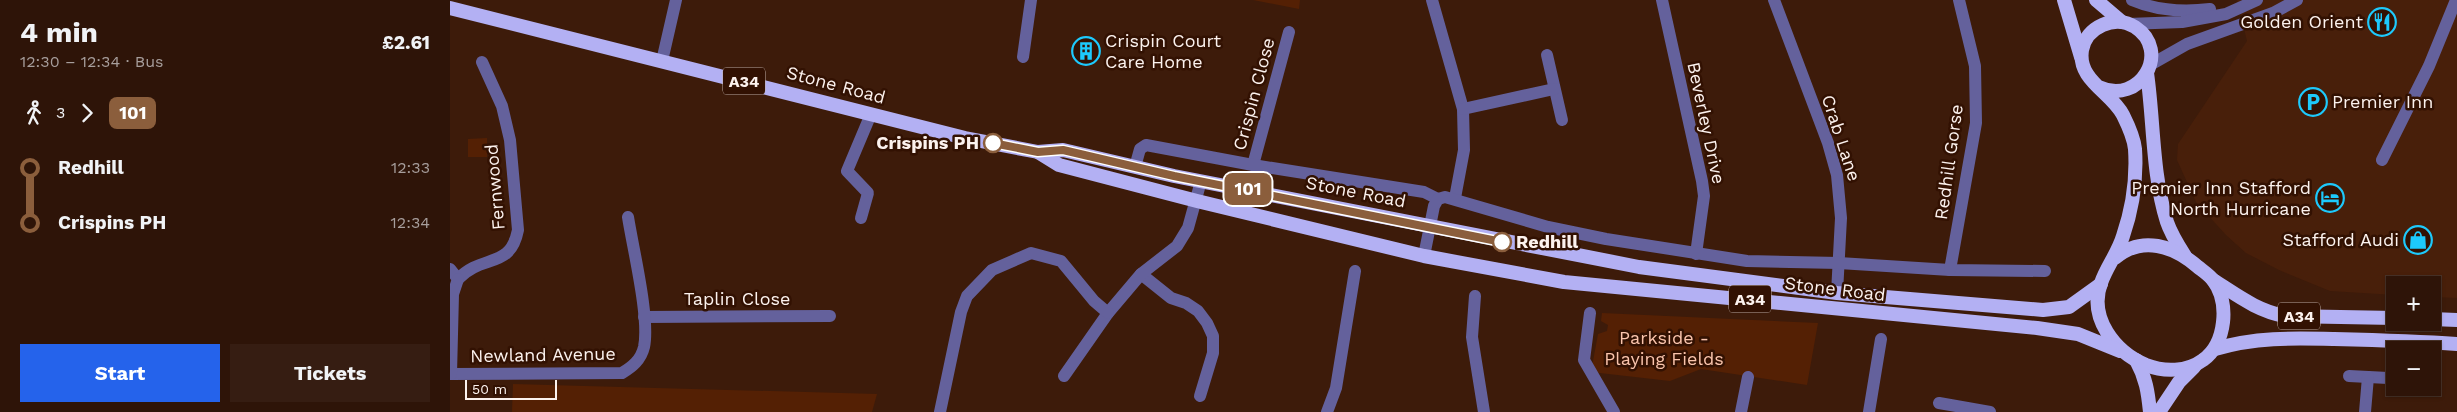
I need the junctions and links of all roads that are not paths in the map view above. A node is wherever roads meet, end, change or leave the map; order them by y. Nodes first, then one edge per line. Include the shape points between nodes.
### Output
1 (676, 0) edge
2 (1032, 0) edge
3 (1432, 0) edge
4 (1662, 0) edge
5 (1774, 0) edge
6 (1959, 0) edge
7 (2064, 0) edge
8 (2096, 0) edge
9 (2132, 0) edge
10 (2297, 0) edge
11 (2456, 0) edge
12 (2251, 2) edge
13 (450, 8) edge
14 (2125, 23) junction
15 (1289, 32) dead end
16 (1547, 55) dead end
17 (1023, 57) dead end
18 (2082, 58) junction
19 (662, 61) junction
20 (482, 62) dead end
21 (2149, 69) junction
22 (2099, 87) junction
23 (1554, 88) junction
24 (1463, 109) junction
25 (870, 114) junction
26 (1562, 120) dead end
27 (1038, 152) junction
28 (2382, 160) dead end
29 (1253, 165) junction
30 (1135, 167) junction
31 (1201, 181) junction
32 (1454, 198) junction
33 (1438, 199) junction
34 (1197, 201) junction
35 (628, 217) dead end
36 (861, 218) dead end
37 (1432, 226) junction
38 (1696, 254) junction
39 (1424, 256) junction
40 (2186, 257) junction
41 (2115, 258) junction
42 (1839, 262) junction
43 (1950, 270) junction
44 (1355, 271) dead end
45 (2045, 271) dead end
46 (454, 274) edge
47 (1141, 274) junction
48 (2213, 279) junction
49 (2100, 284) junction
50 (1837, 293) junction
51 (1475, 296) dead end
52 (1108, 313) junction
53 (1590, 313) dead end
54 (830, 316) dead end
55 (644, 317) junction
56 (2386, 318) edge
57 (2441, 319) edge
58 (2457, 320) edge
59 (1881, 339) dead end
60 (2457, 344) edge
61 (2215, 348) junction
62 (2120, 351) junction
63 (2136, 360) junction
64 (2199, 363) junction
65 (451, 374) edge
66 (1064, 376) dead end
67 (2349, 376) dead end
68 (1748, 377) dead end
69 (2368, 377) junction
70 (2386, 378) edge
71 (1200, 396) dead end
72 (1947, 407) edge
73 (940, 412) edge
74 (1327, 412) edge
75 (1484, 412) edge
76 (1614, 412) edge
77 (1742, 412) edge
78 (1869, 412) edge
79 (1990, 412) edge
80 (2150, 412) edge
81 (2159, 412) edge
82 (2366, 412) edge

1 - 19 street
2 - 17 street
3 - 24 street
4 - 38 street, Beverley Drive via 1702,181 1704,196
5 - 42 street, Crab Lane via 1837,175 1841,198
6 - 43 street, Redhill Gorse via 1975,66 1976,123
7 - 18 highway
8 - 14 highway
9 - 12 street via 2185,12
10 - 21 street via 2273,13 2187,44
11 - 28 street via 2429,66
12 - 14 street via 2226,14 2182,22
13 - 19 highway, Stone Road / A34
14 - 18 highway via 2105,24 2090,33 2082,49
14 - 21 highway via 2139,30 2147,40 2151,52
15 - 29 street, Crispin Close
16 - 23 street
18 - 22 highway via 2084,69
19 - 25 highway, Stone Road / A34
20 - 46 street, Fernwood via 502,106 510,140 518,230 507,255
21 - 22 highway via 2138,84 2126,90 2112,91
21 - 40 highway via 2155,157 2167,223
22 - 41 highway via 2123,114 2135,150 2135,190
23 - 24 street
23 - 26 street
24 - 32 street via 1464,150
25 - 27 highway, Stone Road / A34
25 - 36 street via 847,171 868,193
27 - 30 highway, Stone Road / A34 via 1063,150
27 - 34 highway, Stone Road / A34 via 1059,165
29 - 30 street via 1146,145 1140,149
29 - 33 street via 1424,192
30 - 31 highway, Stone Road / A34
31 - 34 street
31 - 37 highway, Stone Road / A34
32 - 33 street, Stone Road via 1445,196
32 - 38 street, Stone Road via 1548,227
33 - 37 street
34 - 39 highway, Stone Road / A34
34 - 47 street via 1178,246
35 - 55 street, Newland Avenue
37 - 39 street
37 - 50 highway, Stone Road / A34 via 1639,267
38 - 42 street, Stone Road via 1756,261
39 - 62 highway, Stone Road / A34 via 1564,282 2037,328 2078,334
40 - 41 highway via 2170,248 2145,245 2134,247
40 - 48 highway
41 - 49 highway
42 - 43 street, Stone Road
42 - 50 street, Crab Lane
43 - 45 street, Stone Road
44 - 74 street via 1336,388
46 - 65 street, Fernwood
47 - 52 street
47 - 71 street via 1171,298 1198,311 1209,326 1213,353
48 - 56 highway, A34 via 2272,314
48 - 61 highway via 2220,292 2223,316
49 - 50 highway, Stone Road / A34 via 2082,300 2059,310
49 - 62 highway via 2100,318
51 - 75 street via 1472,337
52 - 66 street
52 - 73 street via 1094,301 1061,260 1031,254 992,270 967,296 961,312
53 - 76 street via 1584,360
54 - 55 street, Taplin Close
55 - 65 street, Newland Avenue via 644,347 640,357 622,373
57 - 58 highway
59 - 78 street
60 - 61 highway, A34 via 2274,338
61 - 64 highway
62 - 63 highway
63 - 64 highway via 2162,370
63 - 80 highway via 2148,387
64 - 81 highway via 2179,382
67 - 69 street
68 - 77 street
69 - 70 street
69 - 82 street
72 - 79 street

